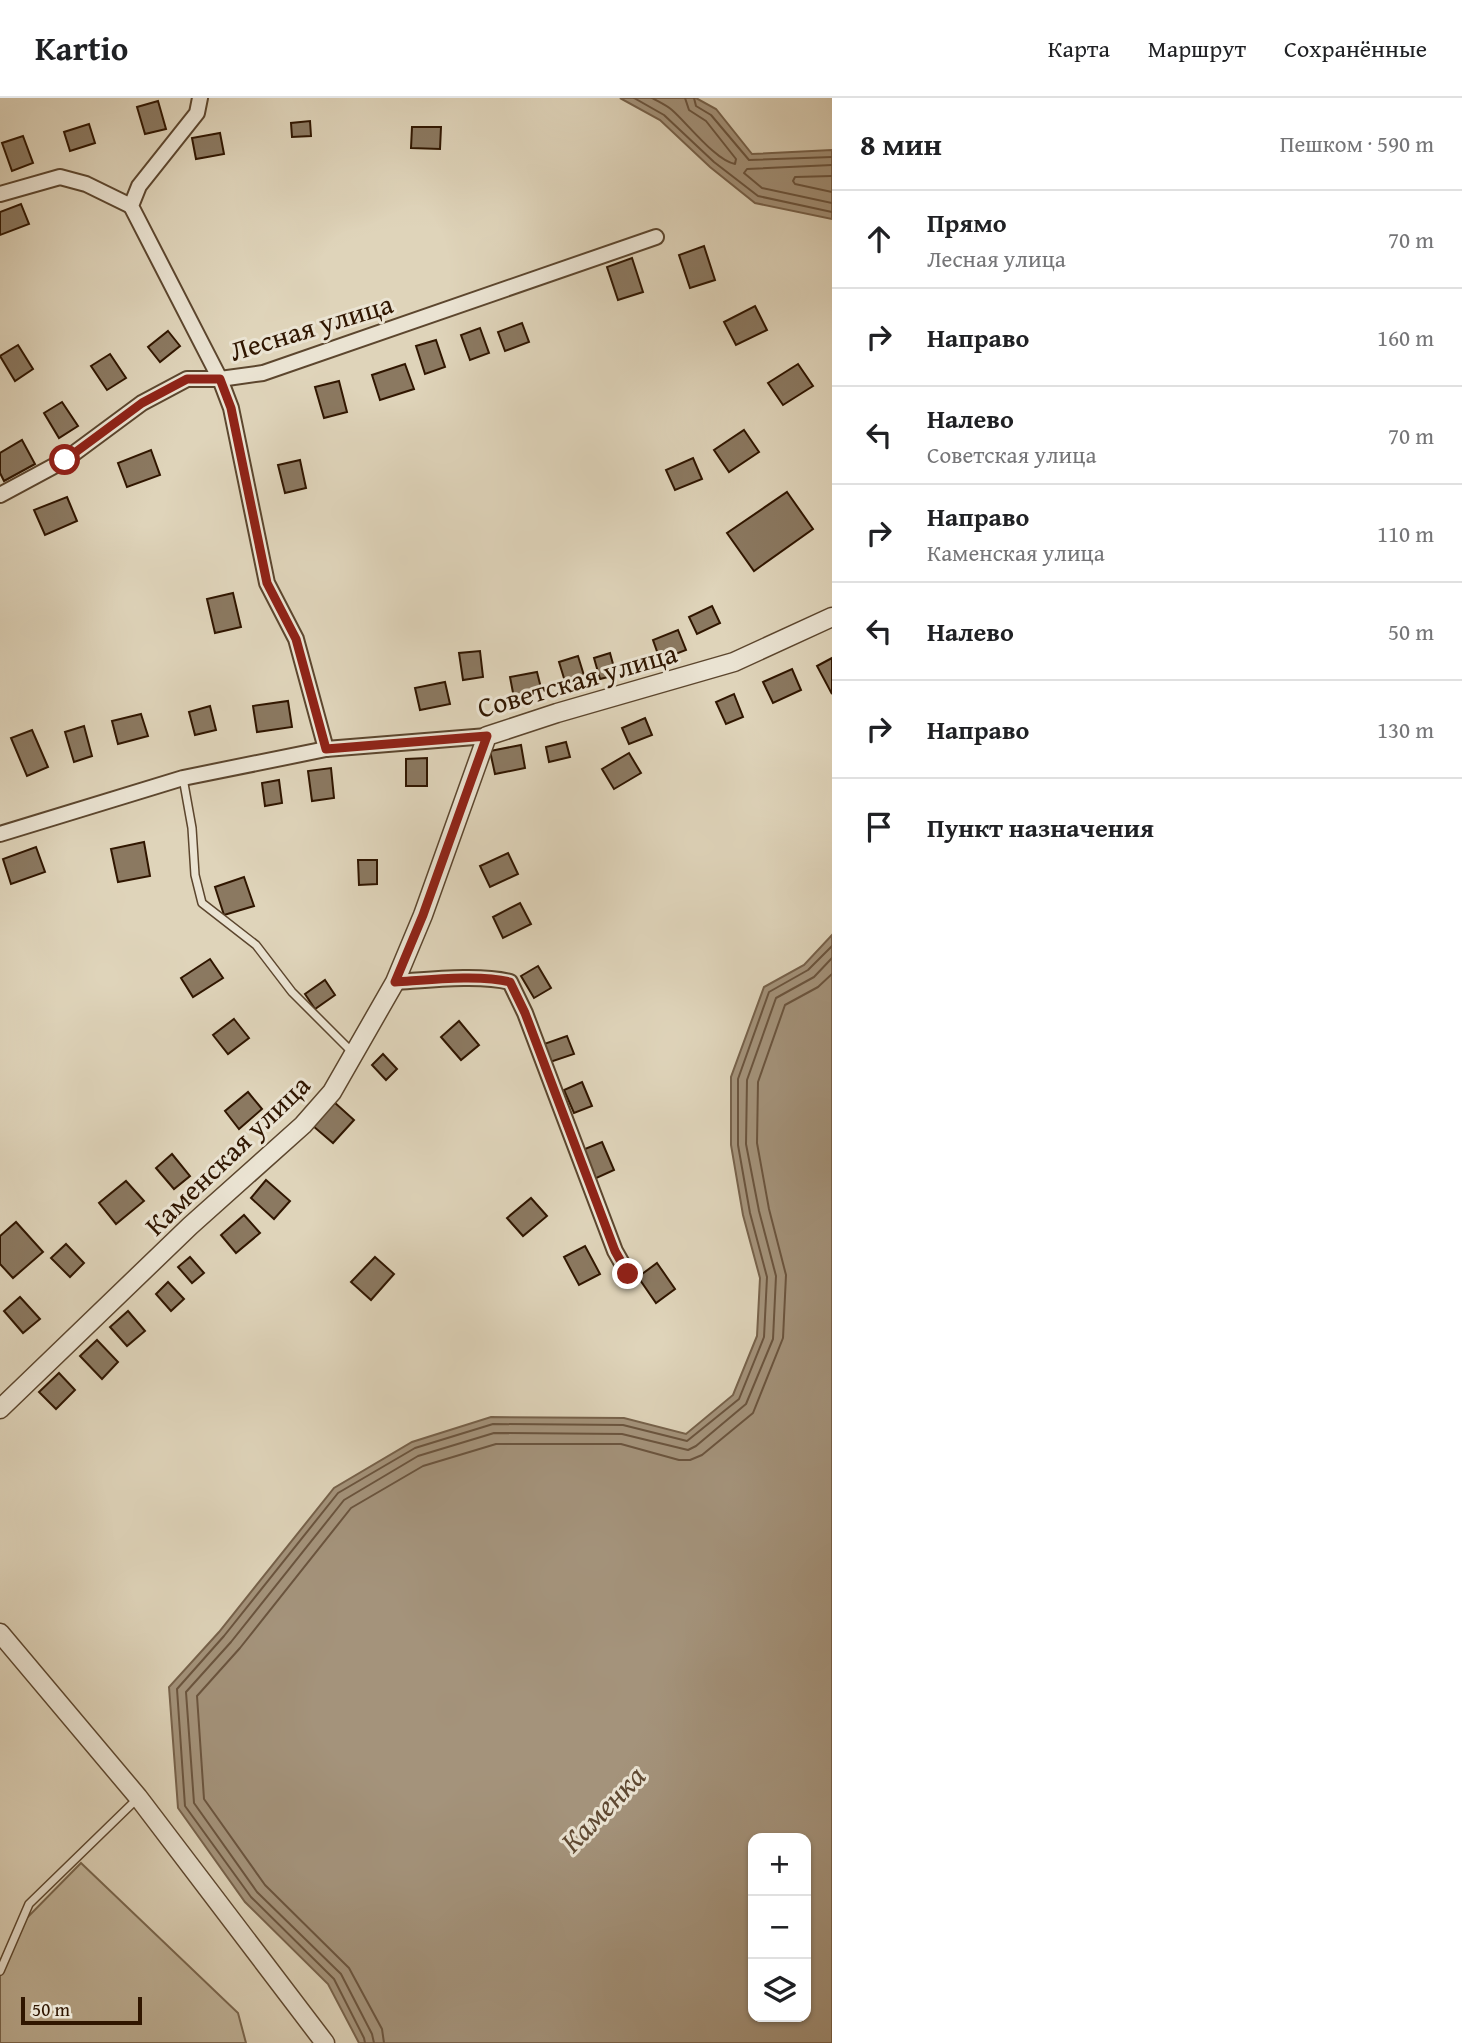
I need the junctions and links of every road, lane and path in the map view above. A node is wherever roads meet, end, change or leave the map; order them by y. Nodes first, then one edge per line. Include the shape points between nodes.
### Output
1 (200, 98) edge
2 (0, 194) edge
3 (131, 206) junction
4 (656, 237) dead end
5 (220, 379) junction
6 (0, 495) edge
7 (832, 617) edge
8 (487, 736) junction
9 (326, 749) junction
10 (183, 778) junction
11 (0, 834) edge
12 (395, 982) junction
13 (354, 1054) junction
14 (628, 1274) dead end
15 (0, 1409) edge
16 (0, 1633) edge
17 (138, 1797) junction
18 (0, 1971) edge
19 (325, 2043) edge

1 - 3 street via 197,113 139,187
2 - 3 street via 60,177
3 - 5 street
4 - 5 street, Лесная улица via 263,373
5 - 6 street, Лесная улица via 187,379 142,403 65,460
5 - 9 street via 231,408 267,583 296,639
7 - 8 street, Советская улица via 734,663
8 - 9 street, Советская улица
8 - 12 street, Каменская улица
9 - 10 street, Советская улица
10 - 11 street, Советская улица
10 - 13 lane via 202,903 257,945 292,992
12 - 13 street, Каменская улица
12 - 14 street via 510,982
13 - 15 street, Каменская улица via 332,1092 303,1125 190,1226
16 - 17 street
17 - 18 lane via 29,1904
17 - 19 street

